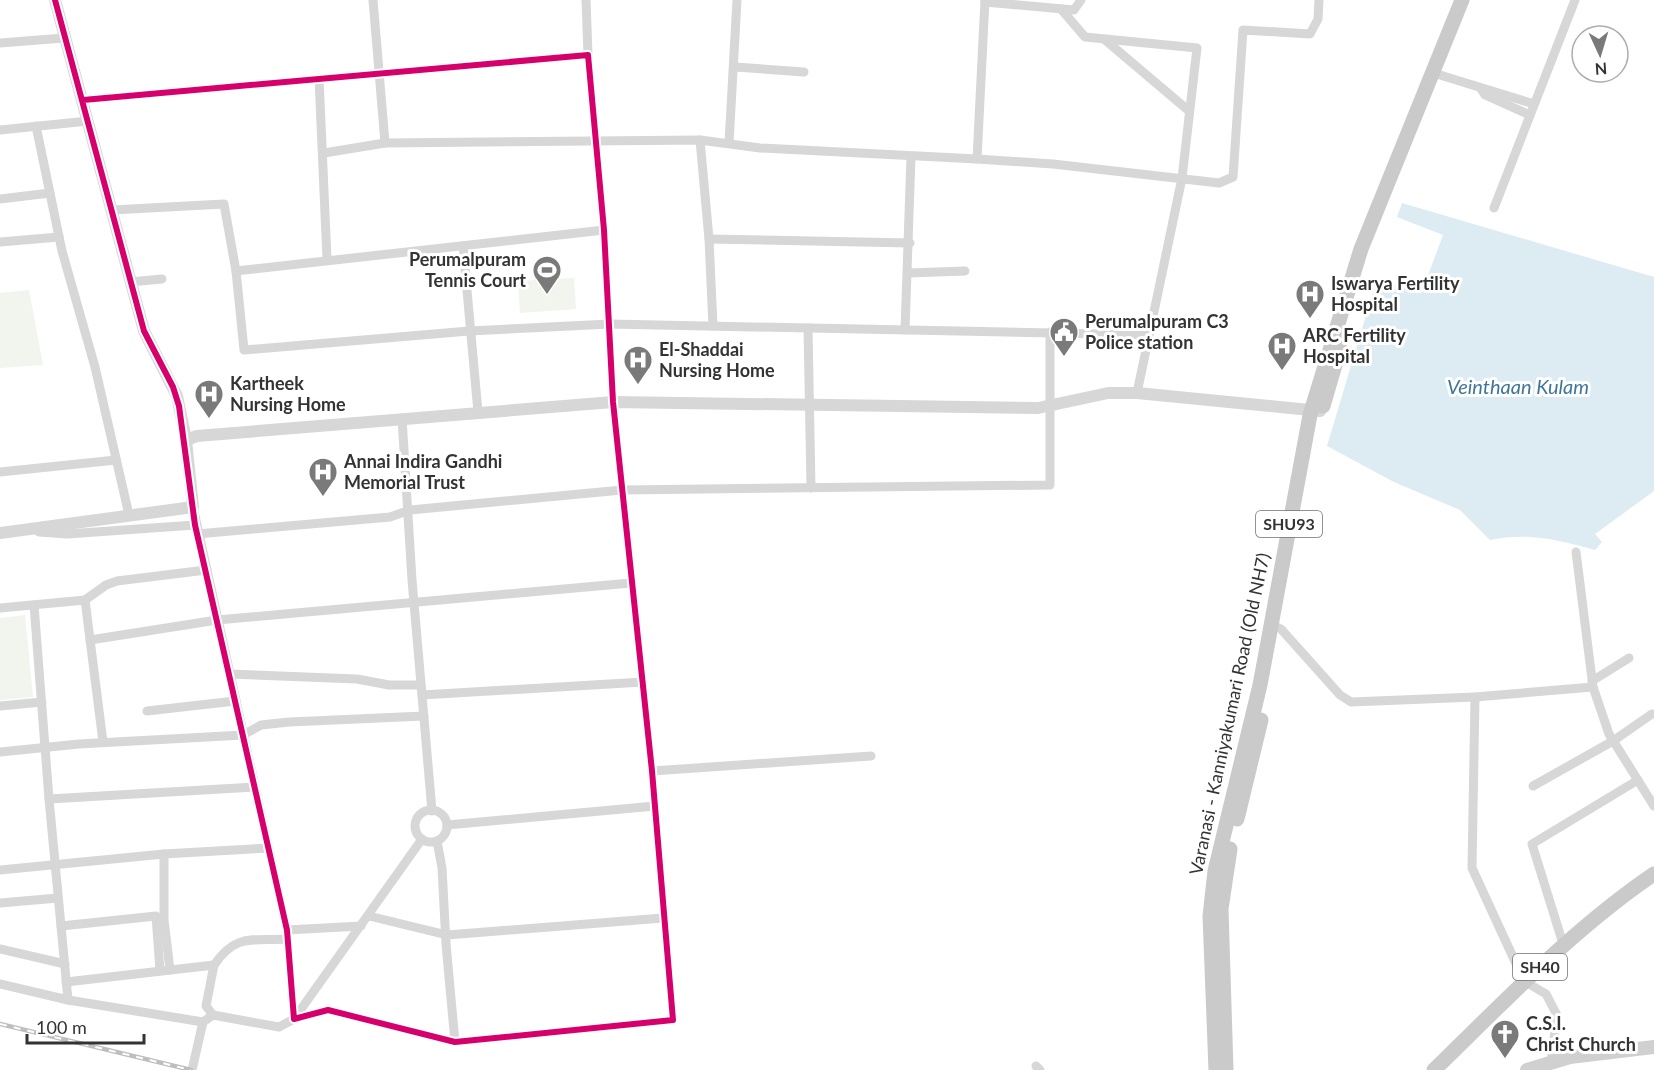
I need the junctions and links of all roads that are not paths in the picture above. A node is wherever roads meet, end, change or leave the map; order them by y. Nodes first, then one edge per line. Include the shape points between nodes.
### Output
1 (55, 0) edge
2 (373, 0) edge
3 (586, 0) edge
4 (737, 0) edge
5 (1081, 0) edge
6 (1319, 0) edge
7 (1462, 0) edge
8 (1471, 0) edge
9 (1575, 0) edge
10 (985, 1) edge
11 (1061, 9) junction
12 (64, 38) junction
13 (1103, 39) junction
14 (0, 43) edge
15 (588, 56) junction
16 (735, 67) junction
17 (804, 72) dead end
18 (380, 73) junction
19 (1440, 75) junction
20 (319, 78) junction
21 (1481, 89) junction
22 (82, 100) junction
23 (1534, 104) junction
24 (1189, 111) junction
25 (1530, 115) junction
26 (88, 121) junction
27 (36, 126) junction
28 (0, 130) edge
29 (700, 140) junction
30 (385, 143) junction
31 (596, 143) junction
32 (729, 143) junction
33 (324, 153) junction
34 (911, 157) junction
35 (977, 159) junction
36 (1182, 178) junction
37 (50, 194) junction
38 (0, 199) edge
39 (1494, 208) dead end
40 (112, 210) junction
41 (604, 230) junction
42 (59, 237) junction
43 (709, 239) junction
44 (0, 242) edge
45 (910, 243) junction
46 (463, 246) junction
47 (327, 260) junction
48 (236, 271) junction
49 (965, 271) dead end
50 (908, 273) junction
51 (162, 279) dead end
52 (130, 282) junction
53 (610, 324) junction
54 (713, 326) junction
55 (808, 328) junction
56 (905, 330) junction
57 (469, 331) junction
58 (1050, 332) junction
59 (1149, 335) junction
60 (1137, 393) junction
61 (613, 405) junction
62 (810, 408) junction
63 (1052, 409) junction
64 (478, 412) junction
65 (1316, 413) junction
66 (402, 421) junction
67 (186, 440) junction
68 (116, 460) junction
69 (0, 472) edge
70 (811, 488) junction
71 (622, 490) junction
72 (193, 507) junction
73 (410, 510) junction
74 (129, 516) junction
75 (196, 529) junction
76 (22, 530) junction
77 (0, 533) edge
78 (1576, 552) dead end
79 (206, 570) junction
80 (630, 583) junction
81 (85, 600) junction
82 (414, 602) junction
83 (34, 605) junction
84 (0, 608) edge
85 (217, 620) junction
86 (1277, 627) junction
87 (90, 640) junction
88 (1629, 658) dead end
89 (229, 674) junction
90 (643, 682) junction
91 (1593, 684) junction
92 (421, 690) junction
93 (1475, 697) junction
94 (235, 701) junction
95 (42, 702) junction
96 (0, 706) edge
97 (147, 711) dead end
98 (1652, 714) dead end
99 (423, 716) junction
100 (243, 735) junction
101 (1613, 741) junction
102 (103, 742) junction
103 (47, 747) junction
104 (0, 752) edge
105 (871, 756) dead end
106 (652, 771) junction
107 (1638, 780) junction
108 (1533, 786) dead end
109 (255, 787) junction
110 (49, 799) junction
111 (655, 806) junction
112 (1654, 806) edge
113 (432, 811) junction
114 (447, 825) junction
115 (422, 839) junction
116 (437, 841) junction
117 (269, 848) junction
118 (164, 854) junction
119 (55, 863) junction
120 (0, 870) edge
121 (1654, 874) edge
122 (58, 898) junction
123 (0, 903) edge
124 (369, 916) junction
125 (663, 918) junction
126 (61, 926) junction
127 (361, 926) junction
128 (288, 935) junction
129 (447, 935) junction
130 (1564, 947) junction
131 (0, 950) edge
132 (64, 964) junction
133 (214, 965) junction
134 (165, 971) junction
135 (1524, 981) junction
136 (66, 982) junction
137 (0, 984) edge
138 (68, 1000) junction
139 (213, 1015) junction
140 (294, 1019) junction
141 (203, 1022) junction
142 (455, 1042) junction
143 (1654, 1047) edge
144 (1551, 1063) junction
145 (192, 1070) edge
146 (1216, 1070) edge
147 (1226, 1070) edge
148 (1434, 1070) edge
149 (1527, 1070) edge

1 - 12 street
2 - 18 street
3 - 15 street
4 - 16 street
5 - 11 street via 1077,9
6 - 36 street via 1318,19 1310,34 1243,30 1233,177 1219,183
7 - 65 main road, Varanasi - Kanniyakumari Road (Old NH7) / SHU93 via 1361,249
8 - 19 main road, Varanasi - Kanniyakumari Road (Old NH7) / SHU93
9 - 23 street
10 - 11 street
10 - 35 street
11 - 13 street via 1085,37
12 - 14 street
12 - 22 street
13 - 24 street
13 - 24 street via 1197,48
15 - 18 street
15 - 31 street
16 - 17 street
16 - 32 street
18 - 20 street
18 - 30 street
19 - 21 street
19 - 65 main road, Varanasi - Kanniyakumari Road (Old NH7) / SHU93 via 1389,200
20 - 22 street
20 - 33 street
21 - 23 street via 1490,88
21 - 25 street via 1485,95
22 - 26 street
23 - 25 street
24 - 36 street
25 - 39 street
26 - 27 street
26 - 40 street
27 - 28 street
27 - 37 street
29 - 31 street
29 - 32 street
29 - 43 street
30 - 31 street
30 - 33 street
31 - 41 street
32 - 34 street
33 - 47 street
34 - 35 street
34 - 45 street
35 - 36 street
36 - 59 street
37 - 38 street
37 - 42 street
40 - 48 street via 224,204
40 - 52 street
41 - 46 street
41 - 53 street
42 - 44 street
42 - 68 street
43 - 45 street
43 - 54 street
45 - 50 street
46 - 47 street
46 - 57 street
47 - 48 street
48 - 57 street via 244,350
49 - 50 street
50 - 56 street
51 - 52 street
52 - 67 street via 148,340 177,396
53 - 54 street
53 - 57 street
53 - 61 street
54 - 55 street
55 - 56 street
55 - 62 street
56 - 58 street
57 - 64 street
58 - 59 street
58 - 63 street
59 - 60 street
60 - 63 street via 1108,393
60 - 65 street
61 - 62 street
61 - 64 street
61 - 66 street
61 - 71 street
62 - 63 street
62 - 70 street
63 - 65 street via 1125,400
63 - 70 street via 1050,485
64 - 66 street
65 - 86 main road, Varanasi - Kanniyakumari Road (Old NH7) / SHU93
66 - 67 street via 197,436
66 - 73 street
67 - 72 street
68 - 69 street
68 - 74 street
70 - 71 street
71 - 73 street
71 - 80 street
72 - 74 street
72 - 75 street
73 - 75 street via 390,518
73 - 82 street
74 - 76 street
75 - 76 street via 67,534
75 - 79 street
76 - 77 street
78 - 91 street
79 - 81 street via 117,580
79 - 85 street
80 - 82 street
80 - 90 street
81 - 83 street
81 - 87 street
82 - 85 street
82 - 92 street
83 - 84 street
83 - 95 street
85 - 87 street
85 - 89 street
86 - 93 street via 1351,702
86 - 146 main road, Varanasi - Kanniyakumari Road (Old NH7) / SHU93 via 1215,871 1210,916
86 - 147 main road, Varanasi - Kanniyakumari Road (Old NH7) / SHU93 via 1221,909
87 - 102 street
88 - 91 street
89 - 92 street via 357,679
89 - 94 street
90 - 92 street
90 - 106 street
91 - 93 street
91 - 101 street
92 - 99 street
93 - 135 street via 1472,868
94 - 97 street
94 - 100 street
95 - 96 street
95 - 103 street
98 - 101 street
99 - 100 street via 289,722 261,725
99 - 113 street
100 - 102 street
100 - 109 street
101 - 107 street
101 - 108 street
102 - 103 street
103 - 104 street
103 - 110 street
105 - 106 street
106 - 111 street
107 - 112 street
107 - 130 street via 1532,844
109 - 110 street
109 - 117 street
110 - 119 street
111 - 114 street
111 - 125 street
113 - 114 street via 440,814
113 - 115 street via 420,816 416,823 416,832
114 - 116 street via 445,834
115 - 116 street
115 - 124 street
116 - 129 street
117 - 118 street
117 - 128 street
118 - 119 street
118 - 134 street
119 - 120 street
119 - 122 street
121 - 130 main road, SH40
122 - 123 street
122 - 126 street
124 - 127 street
124 - 129 street
125 - 129 street
125 - 142 street via 673,1020
126 - 132 street
126 - 134 street via 156,916
127 - 128 street
127 - 140 street
128 - 133 street via 236,941
128 - 140 street
129 - 142 street
130 - 135 main road, SH40
131 - 132 street
132 - 136 street
133 - 134 street
133 - 139 street via 206,1006
134 - 136 street
135 - 144 street via 1546,994 1557,1015
135 - 148 main road, SH40
136 - 138 street
137 - 138 street
138 - 141 street
139 - 140 street via 279,1027
139 - 141 street
140 - 142 street via 328,1010
141 - 145 street
143 - 144 main road via 1570,1057
144 - 149 main road

